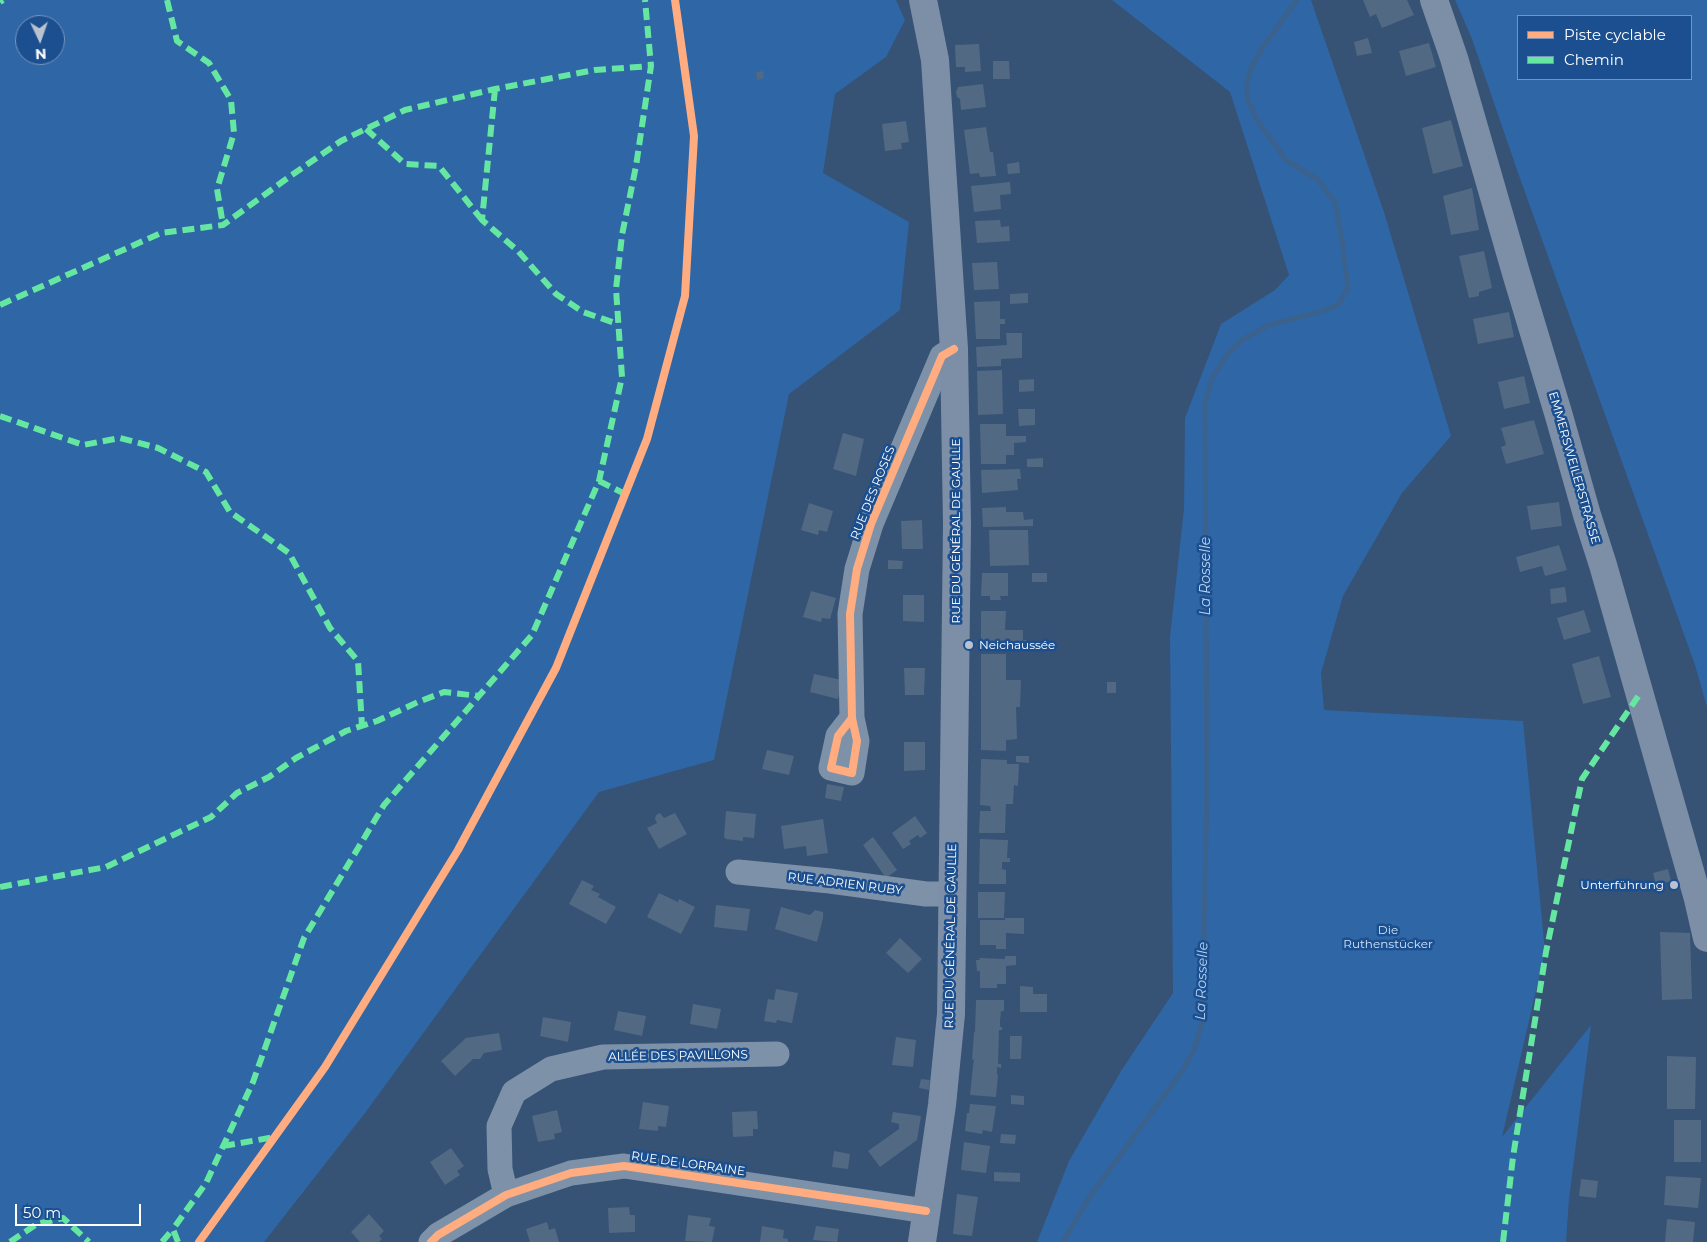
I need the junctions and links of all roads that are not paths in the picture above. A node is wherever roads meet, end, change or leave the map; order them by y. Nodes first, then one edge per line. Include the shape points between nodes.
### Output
1 (923, 0) edge
2 (1434, 0) edge
3 (954, 349) junction
4 (852, 718) dead end
5 (738, 872) dead end
6 (952, 894) junction
7 (1707, 938) edge
8 (777, 1054) dead end
9 (506, 1195) junction
10 (926, 1211) junction
11 (432, 1242) edge
12 (922, 1242) edge

1 - 3 main road, RUE DU GÉNÉRAL DE GAULLE via 935,60
2 - 7 main road, EMMERSWEILERSTRASSE via 1454,58 1603,566
3 - 4 street, RUE DES ROSES via 942,356 871,524 857,569 850,614
3 - 6 main road, RUE DU GÉNÉRAL DE GAULLE via 957,525
5 - 6 street, RUE ADRIEN RUBY via 926,894
6 - 10 main road, RUE DU GÉNÉRAL DE GAULLE via 951,1014 942,1105
8 - 9 street, ALLÉE DES PAVILLONS via 603,1057 552,1069 514,1092 499,1126 500,1169
9 - 10 street, RUE DE LORRAINE via 571,1173 624,1166
9 - 11 street, RUE DE LORRAINE via 438,1235
10 - 12 main road, RUE DU GÉNÉRAL DE GAULLE

